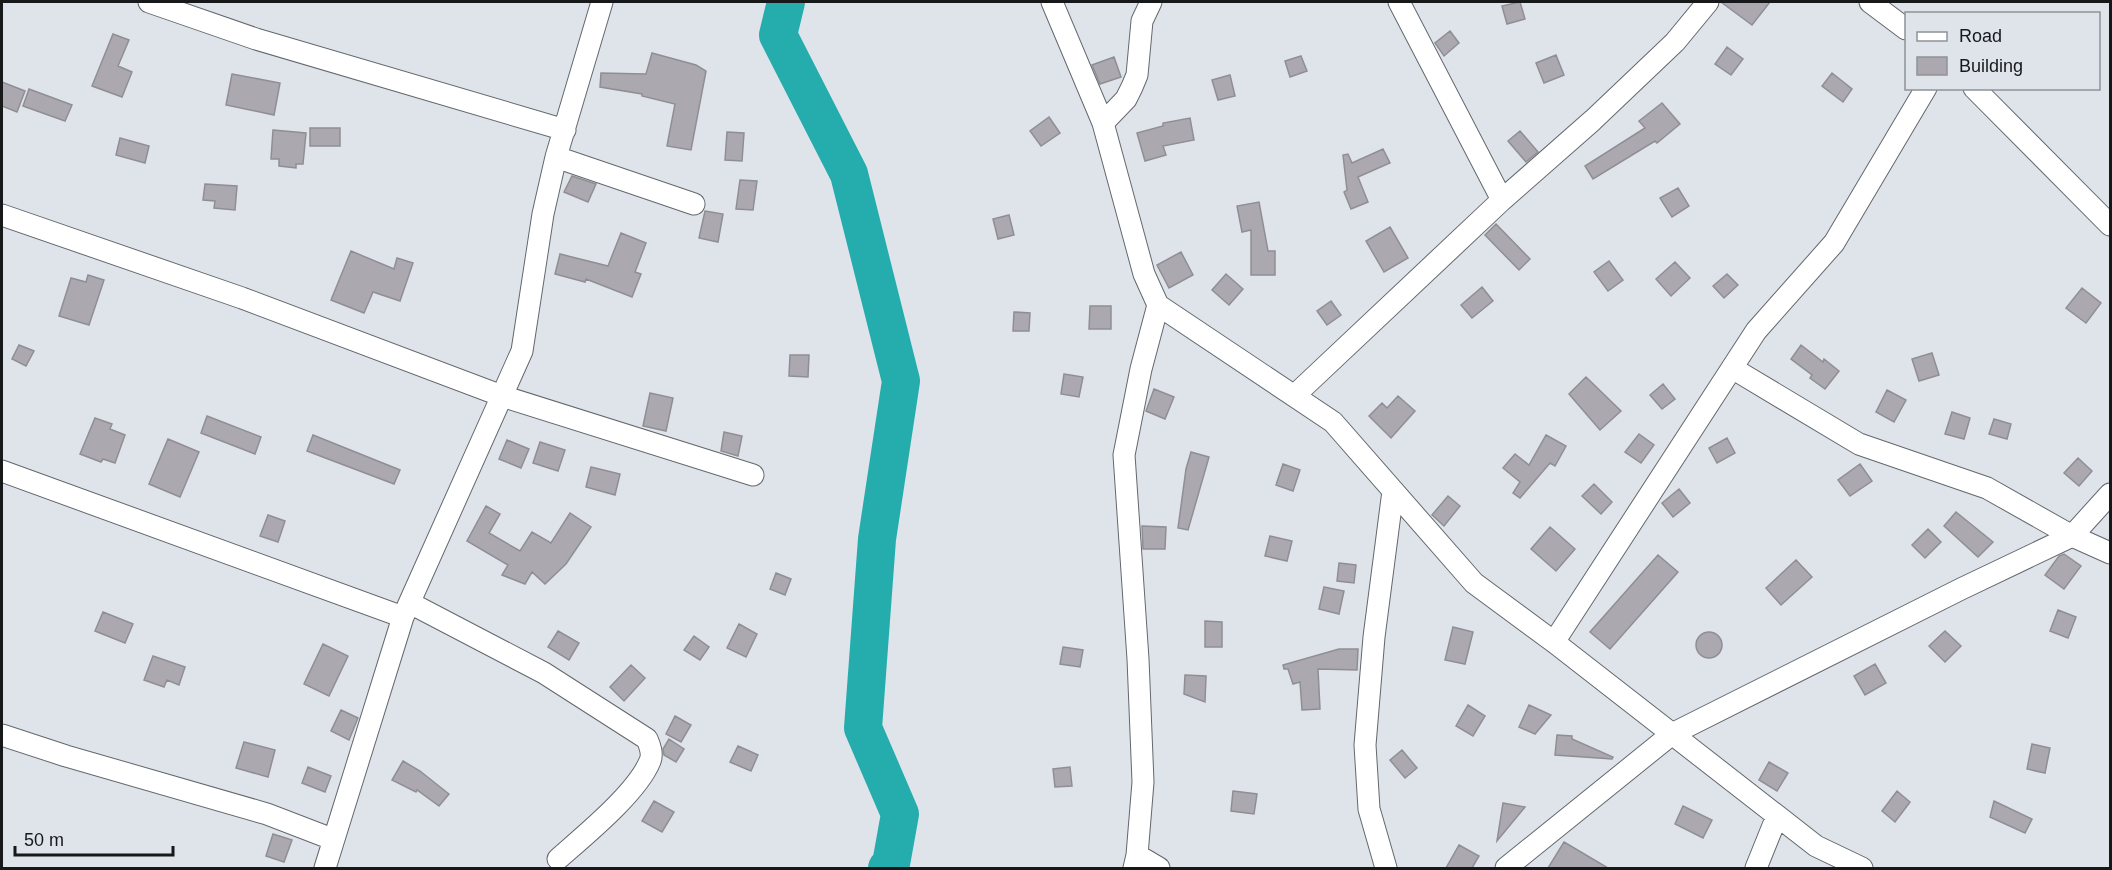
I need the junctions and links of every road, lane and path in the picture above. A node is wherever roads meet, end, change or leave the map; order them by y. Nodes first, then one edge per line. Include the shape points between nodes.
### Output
1 (149, 2) edge
2 (602, 2) edge
3 (1052, 2) edge
4 (1150, 2) edge
5 (1399, 2) edge
6 (1708, 2) edge
7 (1870, 2) edge
8 (1905, 28) edge
9 (1925, 90) edge
10 (1976, 90) edge
11 (1103, 123) junction
12 (565, 130) junction
13 (556, 158) junction
14 (1502, 200) junction
15 (694, 204) dead end
16 (2, 215) edge
17 (2110, 225) edge
18 (1158, 304) junction
19 (1732, 368) junction
20 (1295, 395) junction
21 (502, 396) junction
22 (2, 471) edge
23 (753, 475) dead end
24 (1393, 491) junction
25 (2110, 494) edge
26 (2072, 536) junction
27 (2110, 553) edge
28 (406, 610) junction
29 (1554, 642) junction
30 (1672, 734) junction
31 (2, 735) edge
32 (1777, 816) junction
33 (332, 839) junction
34 (558, 859) dead end
35 (1136, 862) edge
36 (325, 868) edge
37 (1159, 868) edge
38 (1386, 868) edge
39 (1506, 868) edge
40 (1756, 868) edge
41 (1862, 868) edge

1 - 12 street via 256,39
2 - 12 street
3 - 11 street
4 - 11 street via 1142,21 1137,75 1126,99
5 - 14 street
6 - 14 street via 1675,42
7 - 8 street
9 - 19 street via 1834,243 1756,331
10 - 17 street
11 - 18 street via 1144,274
12 - 13 street
13 - 15 street
13 - 21 street via 543,214 522,351
14 - 20 street
16 - 21 street via 242,298
18 - 20 street
18 - 35 street via 1124,455 1143,782
19 - 26 street via 1859,444 1987,488
19 - 29 street
20 - 24 street via 1332,422
21 - 23 street
21 - 28 street
22 - 28 street
24 - 29 street via 1474,583
24 - 38 street via 1365,745 1369,809
25 - 26 street
26 - 27 street
26 - 30 street
28 - 33 street
28 - 34 street via 544,674 647,739 650,760 634,785
29 - 30 street
30 - 32 street
30 - 39 street
31 - 33 street via 267,814
32 - 40 street
32 - 41 street via 1816,846
33 - 36 street
35 - 37 street

